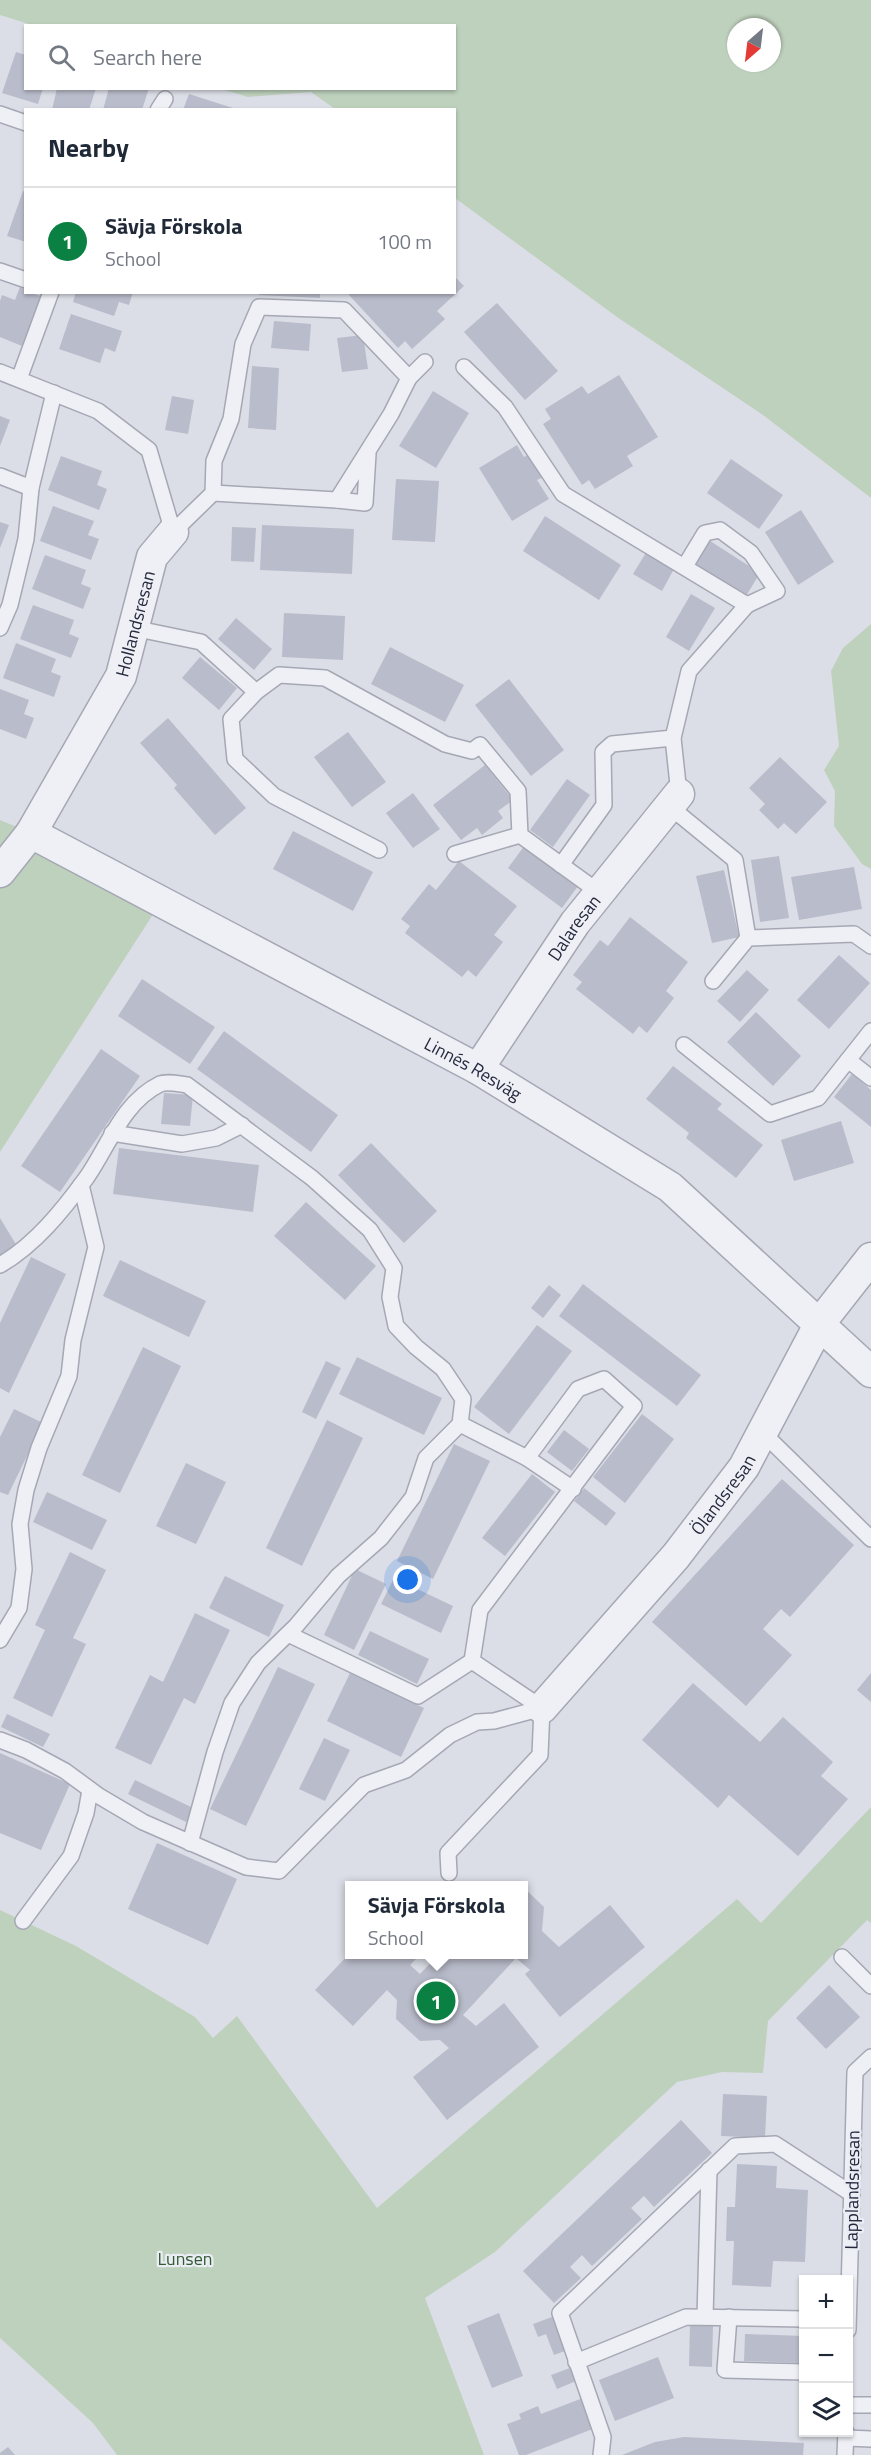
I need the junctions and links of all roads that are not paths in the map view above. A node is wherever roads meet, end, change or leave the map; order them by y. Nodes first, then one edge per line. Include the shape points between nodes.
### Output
1 (0, 114) edge
2 (24, 122) edge
3 (0, 271) edge
4 (24, 279) edge
5 (50, 294) edge
6 (425, 362) dead end
7 (464, 367) dead end
8 (0, 372) edge
9 (409, 378) junction
10 (19, 379) junction
11 (54, 393) junction
12 (368, 451) junction
13 (0, 476) edge
14 (31, 488) junction
15 (213, 492) junction
16 (337, 500) junction
17 (173, 532) junction
18 (686, 566) junction
19 (747, 605) junction
20 (0, 628) edge
21 (133, 628) junction
22 (256, 692) junction
23 (673, 738) junction
24 (674, 800) junction
25 (31, 833) junction
26 (520, 835) junction
27 (379, 850) dead end
28 (455, 854) dead end
29 (561, 865) junction
30 (0, 872) edge
31 (600, 893) junction
32 (748, 938) junction
33 (871, 946) edge
34 (713, 981) dead end
35 (871, 1031) edge
36 (684, 1045) dead end
37 (848, 1060) junction
38 (478, 1069) junction
39 (871, 1078) edge
40 (242, 1125) junction
41 (112, 1133) junction
42 (81, 1185) junction
43 (871, 1258) edge
44 (0, 1265) edge
45 (820, 1323) junction
46 (871, 1371) edge
47 (460, 1424) junction
48 (762, 1432) junction
49 (527, 1458) junction
50 (573, 1489) junction
51 (871, 1539) edge
52 (288, 1634) junction
53 (0, 1640) edge
54 (472, 1660) junction
55 (542, 1708) junction
56 (0, 1740) edge
57 (90, 1790) junction
58 (190, 1843) junction
59 (449, 1873) dead end
60 (23, 1921) dead end
61 (842, 1957) dead end
62 (871, 1986) edge
63 (871, 2057) edge
64 (855, 2072) junction
65 (871, 2072) edge
66 (710, 2170) junction
67 (852, 2194) junction
68 (850, 2275) edge
69 (705, 2317) junction
70 (729, 2318) junction
71 (799, 2319) edge
72 (576, 2362) junction
73 (799, 2372) edge
74 (853, 2404) edge
75 (871, 2405) edge
76 (853, 2436) edge
77 (846, 2437) edge
78 (871, 2439) edge
79 (601, 2455) edge
80 (845, 2455) edge

1 - 2 lane
3 - 4 lane
5 - 10 lane
6 - 9 lane
7 - 18 lane via 505,407 563,494
8 - 10 lane
9 - 12 lane
9 - 15 lane via 344,310 259,307 243,344 231,419 214,461
10 - 11 lane
11 - 14 lane
11 - 17 lane via 98,411 149,450
12 - 16 lane
12 - 16 lane via 365,503
13 - 14 lane
14 - 20 lane via 26,539 10,605
15 - 16 lane
15 - 17 lane
17 - 21 street, Hollandsresan via 152,556
18 - 19 lane
18 - 19 lane via 705,533 720,530 751,552 777,591
19 - 23 lane via 689,671
21 - 22 lane via 201,642
21 - 25 street, Hollandsresan via 120,676
22 - 26 lane via 279,675 325,678 445,744 472,751 480,745 518,791
22 - 27 lane via 231,718 235,759 274,796
23 - 24 lane
23 - 29 lane via 612,744 603,752 604,805
24 - 31 street, Dalaresan
24 - 32 lane via 735,860
25 - 30 street, Hollandsresan
25 - 38 street, Linnés Resväg
26 - 28 lane
26 - 29 lane
29 - 31 lane
31 - 38 street, Dalaresan
32 - 33 lane via 854,934
32 - 34 lane
35 - 37 lane
36 - 37 lane via 770,1114 818,1098
37 - 39 lane
38 - 45 street, Linnés Resväg via 670,1187
40 - 41 lane via 216,1138 182,1144
40 - 41 lane via 187,1085 162,1083 141,1095
40 - 47 lane via 312,1178 370,1230 394,1268 390,1297 396,1326 443,1369 463,1399
41 - 42 lane
42 - 44 lane via 48,1226 17,1256
42 - 53 lane via 96,1247 73,1340 69,1376 26,1490 20,1524 24,1569 19,1608
43 - 45 street, Ölandsresan
45 - 46 street, Linnés Resväg
45 - 48 street, Ölandsresan
47 - 49 lane
47 - 52 lane via 426,1458 413,1497 381,1538 338,1576
48 - 51 lane
48 - 55 street, Ölandsresan via 744,1467 676,1556
49 - 50 lane
49 - 50 lane via 578,1389 604,1379 634,1406
50 - 54 lane via 480,1610
52 - 54 lane via 418,1696
52 - 58 lane via 258,1663 232,1703
54 - 55 lane
55 - 58 lane via 494,1722 477,1722 450,1735 406,1770 364,1785 279,1871 246,1867
55 - 59 lane via 540,1755 448,1853
56 - 57 lane via 65,1771
57 - 58 lane via 143,1822
57 - 60 lane via 71,1856
61 - 62 lane
63 - 64 lane
64 - 65 lane
64 - 67 lane, Lapplandsresan
66 - 67 lane via 735,2146 775,2144
66 - 69 lane
66 - 72 lane via 560,2313
67 - 68 lane, Lapplandsresan
69 - 70 lane
69 - 72 lane via 686,2317
70 - 71 lane
70 - 73 lane via 725,2370
72 - 79 lane via 603,2436
74 - 75 lane
76 - 78 lane
77 - 80 lane

